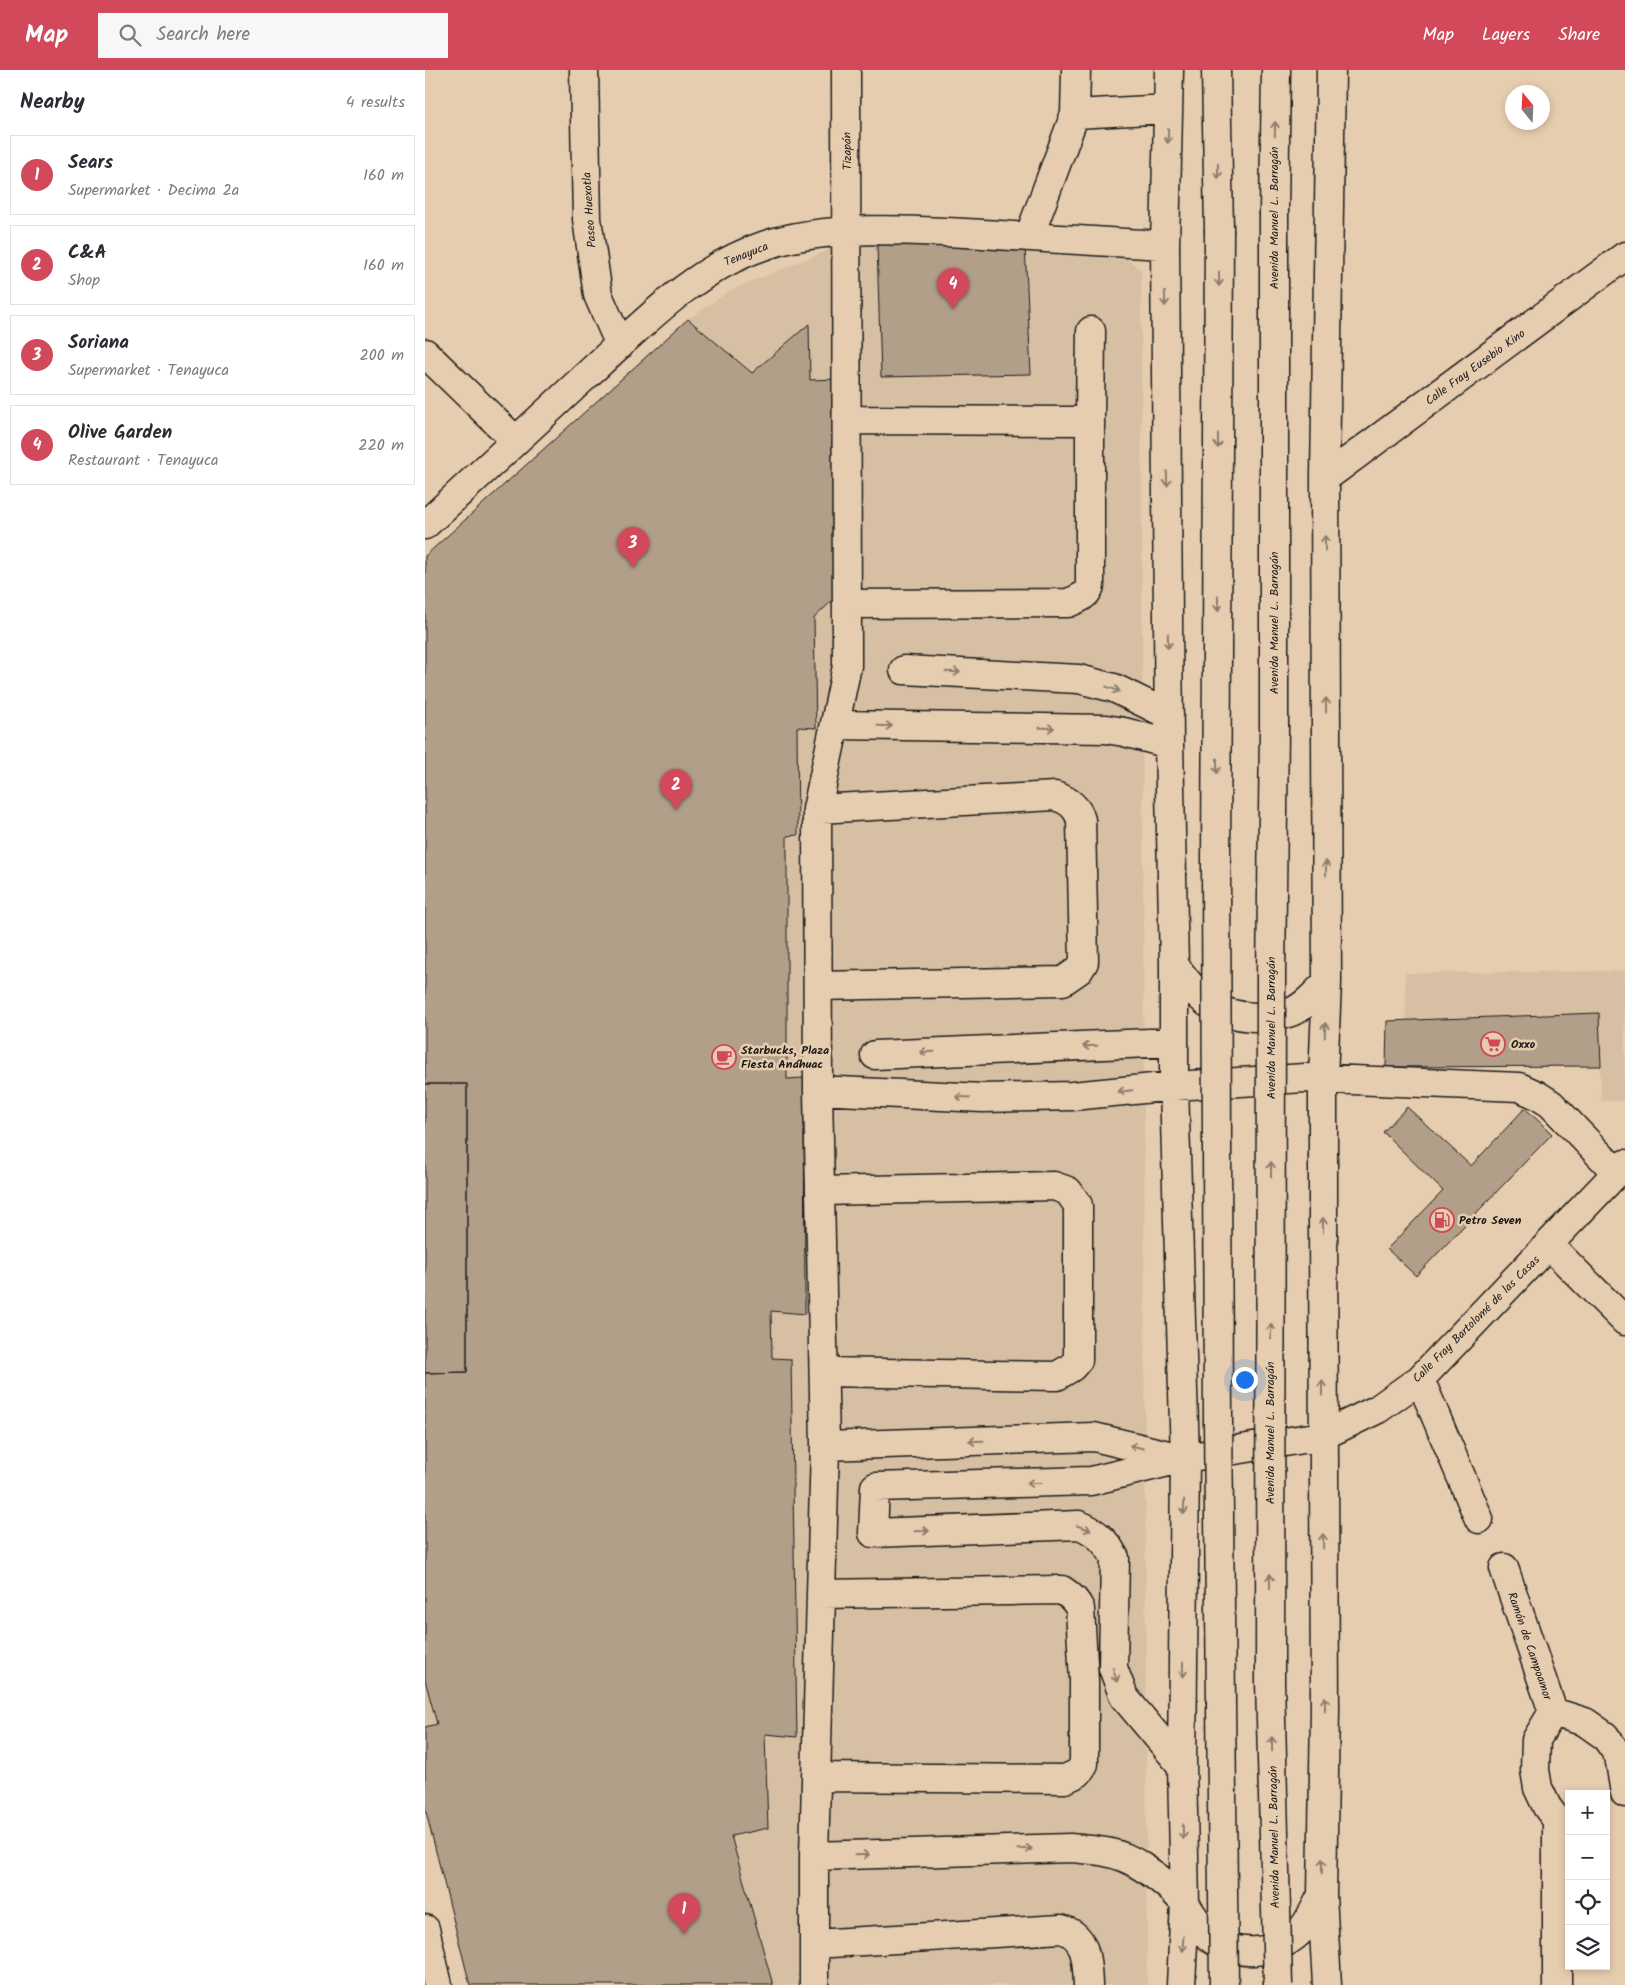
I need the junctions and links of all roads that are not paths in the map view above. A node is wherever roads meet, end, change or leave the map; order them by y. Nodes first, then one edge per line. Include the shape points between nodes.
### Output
1 (584, 70) edge
2 (846, 70) edge
3 (1076, 70) edge
4 (1169, 70) edge
5 (1216, 70) edge
6 (1276, 70) edge
7 (1331, 70) edge
8 (1169, 109) junction
9 (1075, 114) junction
10 (848, 232) junction
11 (1029, 237) junction
12 (1165, 245) junction
13 (1625, 256) edge
14 (1091, 331) dead end
15 (620, 345) junction
16 (425, 353) edge
17 (847, 420) junction
18 (1090, 421) junction
19 (515, 440) junction
20 (1325, 478) junction
21 (425, 525) edge
22 (847, 604) junction
23 (904, 670) dead end
24 (1169, 715) junction
25 (836, 725) junction
26 (1169, 744) junction
27 (817, 808) junction
28 (1175, 965) junction
29 (1327, 982) junction
30 (817, 986) junction
31 (1173, 1042) junction
32 (875, 1055) dead end
33 (1323, 1079) junction
34 (1174, 1086) junction
35 (818, 1090) junction
36 (1621, 1168) edge
37 (820, 1191) junction
38 (1549, 1246) junction
39 (1625, 1321) edge
40 (823, 1372) junction
41 (1420, 1379) junction
42 (1322, 1436) junction
43 (825, 1446) junction
44 (1185, 1458) junction
45 (1479, 1518) dead end
46 (1503, 1568) dead end
47 (821, 1594) junction
48 (1553, 1712) junction
49 (1182, 1766) junction
50 (816, 1777) junction
51 (1625, 1793) edge
52 (1610, 1803) edge
53 (1563, 1820) edge
54 (814, 1856) junction
55 (1322, 1895) junction
56 (1185, 1903) junction
57 (425, 1929) edge
58 (814, 1944) junction
59 (438, 1985) edge
60 (814, 1985) edge
61 (1089, 1985) edge
62 (1181, 1985) edge
63 (1224, 1985) edge
64 (1278, 1985) edge
65 (1327, 1985) edge
66 (1557, 1985) edge

1 - 15 main road, Paseo Huexotla via 587,218 598,295
2 - 10 main road, Tizapán
3 - 9 main road
4 - 8 main road
5 -> 63 main road, bridge via 1219,230 1218,1411
64 -> 6 main road, Avenida Manuel L. Barragán, bridge via 1270,1682
7 - 20 main road
8 - 9 main road
8 -> 12 main road
9 - 11 main road
10 - 11 main road, Tenayuca via 920,231
10 - 15 main road, Tenayuca via 804,236 764,245 718,265 680,291
10 - 17 main road, Tizapán
11 - 12 main road, Tenayuca
12 -> 24 main road
13 - 20 main road, Calle Fray Eusebio Kino
14 - 18 main road
15 - 19 main road, Tenayuca
16 - 19 main road
17 - 18 main road
17 - 22 main road, Tizapán
18 - 22 main road via 1090,586 1086,593 1068,603
19 - 21 main road, Tenayuca
29 -> 20 main road
22 - 25 main road, Tizapán via 847,666
23 -> 24 main road via 1079,679 1114,688
24 - 26 main road
25 -> 26 main road via 1106,729
25 - 27 main road, Tizapán
26 - 28 main road
27 - 30 main road, Tizapán
27 - 30 main road via 1055,796 1067,800 1081,820 1084,962 1079,970 1063,981
28 - 29 main road via 1196,992 1213,1006 1237,1015 1263,1017 1289,1013 1309,1000
28 - 31 main road
33 -> 29 main road
30 - 35 main road, Tizapán
31 -> 32 main road
31 - 34 main road
33 - 34 main road
33 - 36 main road via 1519,1087 1551,1104
42 -> 33 main road
34 -> 35 main road via 1072,1096 983,1098
34 - 44 main road
35 - 37 main road, Tizapán
36 - 38 main road, Calle Fray Bartolomé de las Casas
37 - 40 main road, Tizapán
37 - 40 main road via 1054,1186 1069,1191 1078,1205 1078,1360 1067,1371 1057,1376
38 - 39 main road
38 - 41 main road, Calle Fray Bartolomé de las Casas
40 - 43 main road, Tizapán
41 - 42 main road, Calle Fray Bartolomé de las Casas via 1378,1409
41 - 45 main road
42 - 44 main road, Calle Fray Bartolomé de las Casas
55 -> 42 main road via 1325,1710
44 -> 43 main road via 1094,1437
43 - 47 main road, Tizapán
44 -> 49 main road
44 -> 49 main road, Calle Fray Bartolomé de las Casas via 1091,1481 875,1487 873,1534 1079,1525 1096,1533 1115,1558 1113,1668 1118,1684 1124,1697
46 - 48 main road, Ramón de Campoamor
47 - 50 main road, Tizapán
47 - 50 main road via 1062,1590 1069,1594 1080,1609 1084,1681 1083,1764 1078,1773 1065,1779
48 - 51 main road via 1585,1722 1605,1736 1619,1756
48 - 53 main road, Ramón de Campoamor via 1536,1740 1535,1770 1538,1788 1547,1807
49 -> 56 main road
50 - 54 main road, Tizapán
51 - 52 main road
53 - 66 main road, Ramón de Campoamor
54 -> 56 main road via 1070,1848 1108,1851 1138,1864
54 - 58 main road, Tizapán
55 - 56 main road via 1302,1929 1281,1944 1255,1952 1239,1952 1213,1940 1199,1926
55 - 65 main road
56 -> 62 main road
57 - 59 main road
58 - 60 main road, Tizapán
58 - 61 main road via 1061,1929 1071,1931 1080,1940 1087,1961

